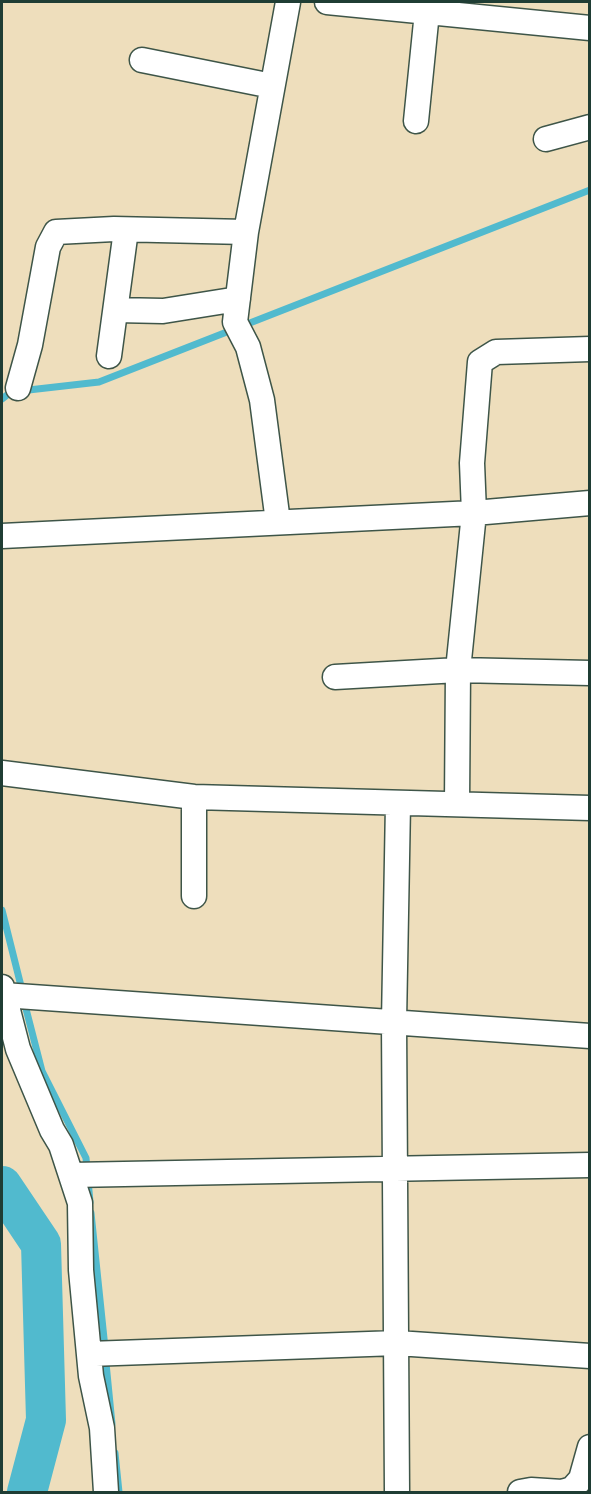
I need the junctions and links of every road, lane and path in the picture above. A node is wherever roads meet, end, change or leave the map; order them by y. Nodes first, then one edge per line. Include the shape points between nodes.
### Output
1 (288, 2) edge
2 (327, 2) edge
3 (428, 8) edge
4 (590, 28) edge
5 (142, 60) dead end
6 (272, 86) junction
7 (416, 121) dead end
8 (590, 127) edge
9 (546, 139) dead end
10 (126, 230) junction
11 (246, 232) junction
12 (238, 299) junction
13 (116, 310) junction
14 (590, 349) edge
15 (109, 356) dead end
16 (18, 388) dead end
17 (590, 503) edge
18 (474, 513) junction
19 (278, 522) junction
20 (2, 536) edge
21 (458, 670) junction
22 (590, 673) edge
23 (335, 677) dead end
24 (2, 773) edge
25 (194, 797) junction
26 (398, 804) junction
27 (457, 804) junction
28 (590, 808) edge
29 (194, 896) dead end
30 (9, 993) edge
31 (394, 1022) junction
32 (590, 1036) edge
33 (590, 1165) edge
34 (395, 1171) junction
35 (87, 1175) junction
36 (397, 1343) junction
37 (89, 1354) junction
38 (590, 1356) edge
39 (590, 1447) edge
40 (106, 1492) edge
41 (397, 1492) edge
42 (520, 1492) edge

1 - 6 street
2 - 3 street
3 - 4 street
3 - 7 street
5 - 6 street
6 - 11 street
8 - 9 street
10 - 11 street
10 - 13 street
10 - 16 street via 56,232 48,247
11 - 12 street
12 - 13 street via 163,311
12 - 19 street via 239,331 262,400
13 - 15 street
14 - 18 street via 496,352 480,362 472,463
17 - 18 street
18 - 19 street
18 - 21 street
19 - 20 street
21 - 22 street
21 - 23 street
21 - 27 street
24 - 25 street
25 - 26 street
25 - 29 street
26 - 27 street
26 - 31 street
27 - 28 street
30 - 31 street
30 - 35 street via 18,1049
31 - 32 street
31 - 34 street
33 - 34 street
34 - 35 street
34 - 36 street
35 - 37 street via 80,1203
36 - 37 street
36 - 38 street
36 - 41 street
37 - 40 street via 102,1428
39 - 42 street via 581,1479 572,1489

